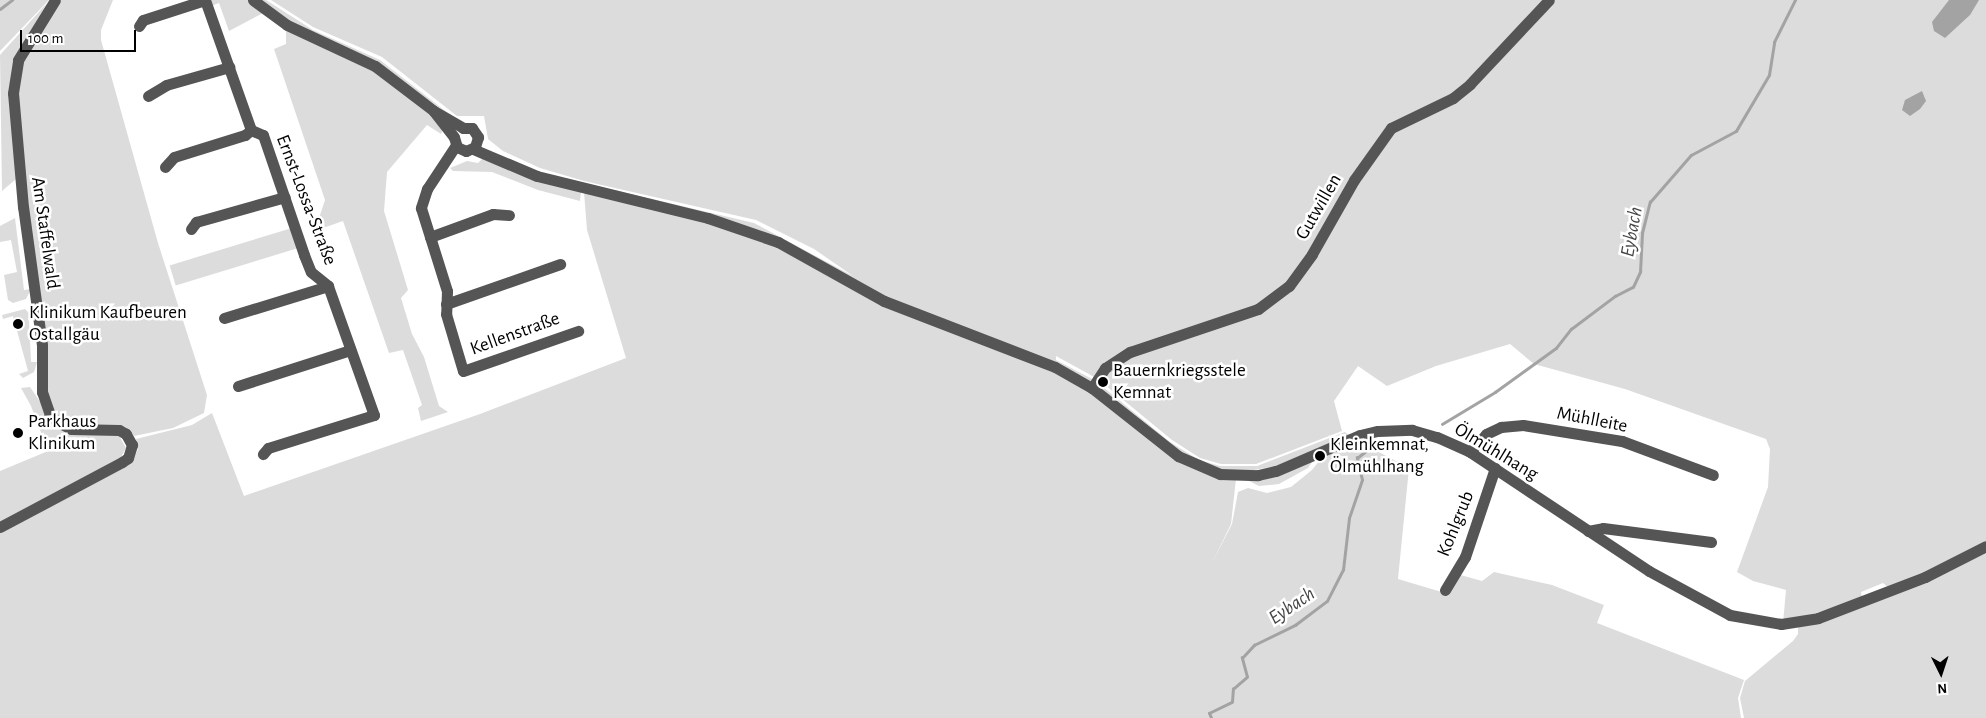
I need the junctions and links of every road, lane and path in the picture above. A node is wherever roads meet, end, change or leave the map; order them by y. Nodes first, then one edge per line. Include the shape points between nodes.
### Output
1 (55, 0) edge
2 (205, 0) edge
3 (253, 0) edge
4 (1549, 0) edge
5 (140, 26) dead end
6 (229, 67) junction
7 (148, 96) dead end
8 (434, 112) junction
9 (463, 128) junction
10 (251, 130) junction
11 (465, 145) junction
12 (165, 167) dead end
13 (285, 197) junction
14 (509, 215) dead end
15 (191, 229) dead end
16 (430, 237) junction
17 (560, 264) dead end
18 (328, 286) junction
19 (446, 304) junction
20 (224, 318) dead end
21 (578, 331) dead end
22 (350, 350) junction
23 (238, 386) dead end
24 (1092, 388) junction
25 (1470, 452) junction
26 (263, 454) dead end
27 (1495, 468) junction
28 (1712, 474) dead end
29 (0, 526) edge
30 (1588, 531) junction
31 (1711, 542) dead end
32 (1986, 546) edge
33 (1445, 590) dead end

1 - 29 street, Am Staffelwald via 26,44 15,73 13,113 42,345 42,392 50,415 58,422 70,429 119,430 126,434 132,446 128,458 122,462
2 - 5 street via 143,20
2 - 6 street, Ernst-Lossa-Straße
3 - 8 street via 287,25 375,66
4 - 24 street, Gutwillen via 1453,98 1391,128 1354,180 1312,254 1289,286 1258,309 1130,352 1105,368
6 - 7 street via 166,85
6 - 10 street, Ernst-Lossa-Straße
8 - 9 street
8 - 11 street
9 - 11 street
9 - 11 street via 475,130
10 - 12 street via 245,136 174,157
10 - 13 street, Ernst-Lossa-Straße via 263,134
11 - 16 street via 446,163 422,198 422,214
11 - 24 street, Ölmühlhang via 537,176 749,230 884,301 1055,366
13 - 15 street via 196,222
13 - 18 street, Ernst-Lossa-Straße via 311,272
14 - 16 street via 493,214
16 - 19 street via 447,291
17 - 19 street
18 - 20 street
18 - 22 street, Ernst-Lossa-Straße
19 - 21 street, Kellenstraße via 463,371
22 - 23 street
22 - 26 street, Ernst-Lossa-Straße via 374,415 268,448
24 - 25 street, Ölmühlhang via 1178,456 1220,474 1267,473 1360,435 1394,429 1437,437
25 - 27 street, Ölmühlhang
25 - 28 street, Mühlleite via 1486,434 1501,427 1523,425 1622,441
27 - 30 street, Ölmühlhang
27 - 33 street, Kohlgrub via 1465,557
30 - 31 street via 1603,528
30 - 32 street, Ölmühlhang via 1649,570 1730,615 1781,624 1818,618 1925,577

